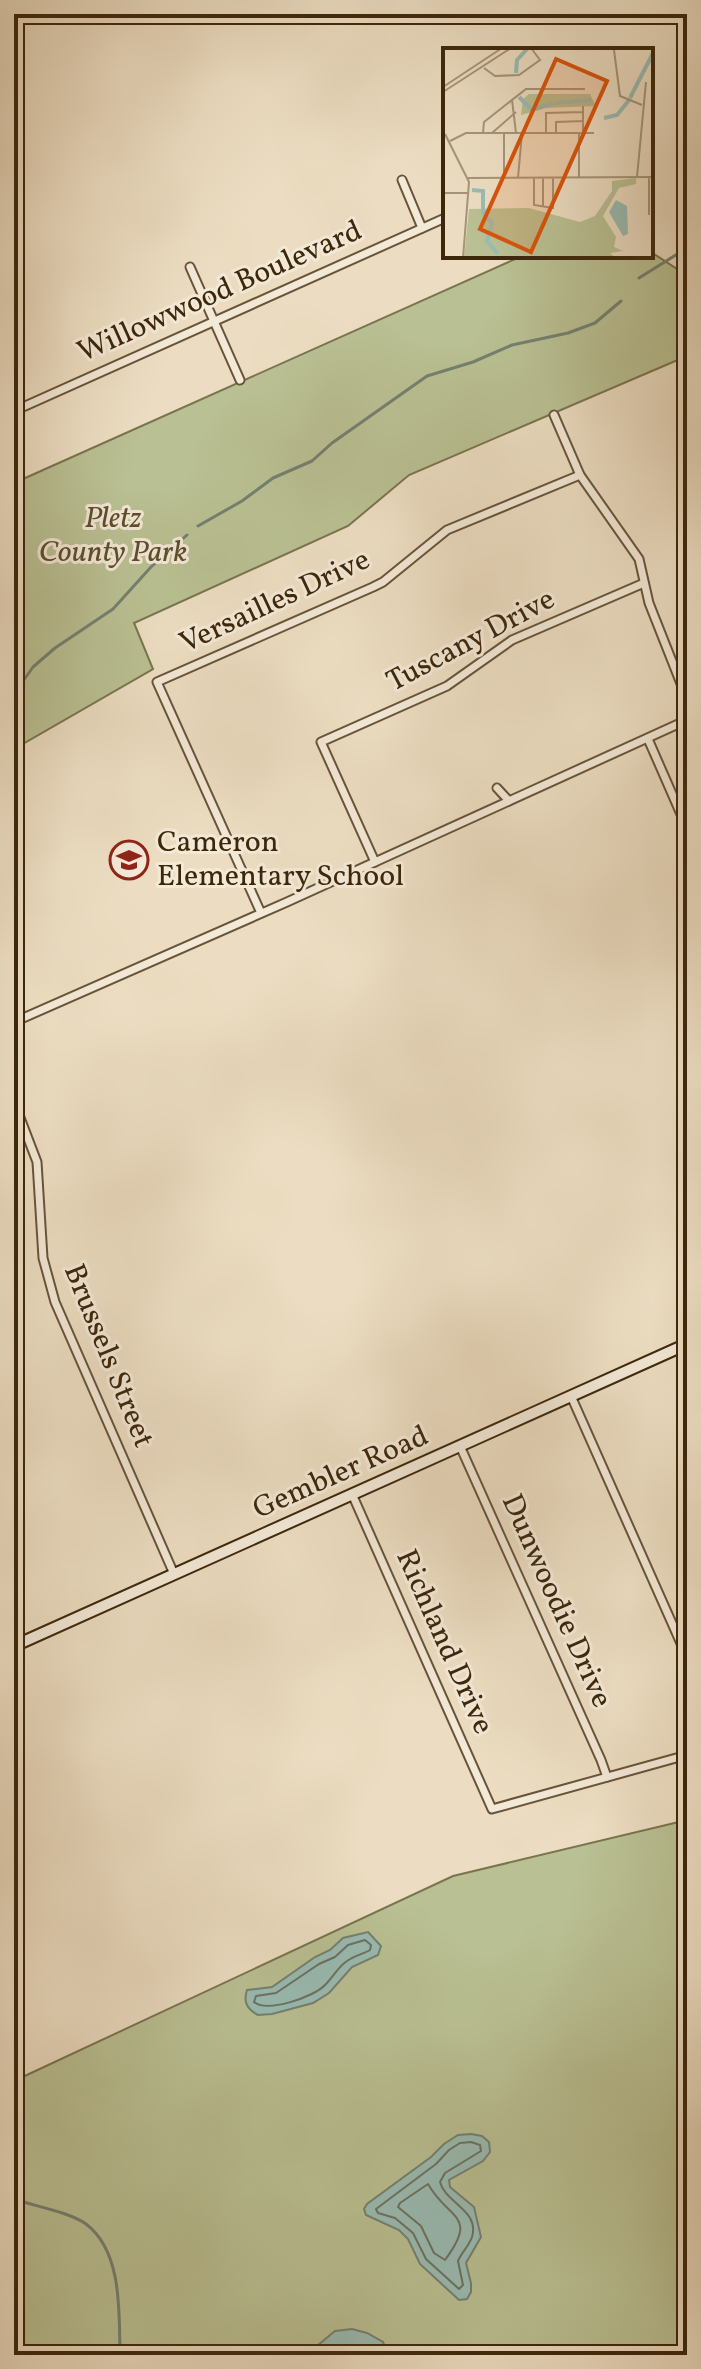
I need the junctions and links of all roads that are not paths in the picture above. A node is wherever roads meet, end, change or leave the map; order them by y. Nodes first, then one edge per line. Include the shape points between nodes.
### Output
1 (402, 180) dead end
2 (443, 219) edge
3 (422, 228) junction
4 (190, 267) dead end
5 (214, 320) junction
6 (240, 380) dead end
7 (14, 411) edge
8 (554, 415) dead end
9 (580, 475) junction
10 (644, 583) junction
11 (687, 699) edge
12 (687, 720) edge
13 (648, 739) junction
14 (497, 788) dead end
15 (509, 801) junction
16 (687, 828) edge
17 (375, 862) junction
18 (261, 913) junction
19 (14, 1022) edge
20 (14, 1102) edge
21 (687, 1344) edge
22 (571, 1396) junction
23 (460, 1446) junction
24 (352, 1494) junction
25 (174, 1574) junction
26 (14, 1646) edge
27 (687, 1657) edge
28 (687, 1755) edge
29 (607, 1777) junction

1 - 3 street
2 - 3 street, Willowwood Boulevard
3 - 5 street, Willowwood Boulevard
4 - 5 street
5 - 6 street
5 - 7 street, Willowwood Boulevard
8 - 9 street
9 - 10 street via 633,547
9 - 18 street, Versailles Drive via 447,530 373,587 157,682
10 - 11 street
10 - 17 street, Tuscany Drive via 512,640 447,686 321,742
12 - 13 street
13 - 15 street
13 - 16 street
14 - 15 street
15 - 17 street
17 - 18 street
18 - 19 street
20 - 25 street, Brussels Street via 37,1162 43,1258 55,1302
21 - 22 main road, Gembler Road
22 - 23 main road, Gembler Road
22 - 27 street
23 - 24 main road, Gembler Road
23 - 29 street, Dunwoodie Drive
24 - 25 main road, Gembler Road
24 - 29 street, Richland Drive via 492,1809
25 - 26 main road, Gembler Road
28 - 29 street

